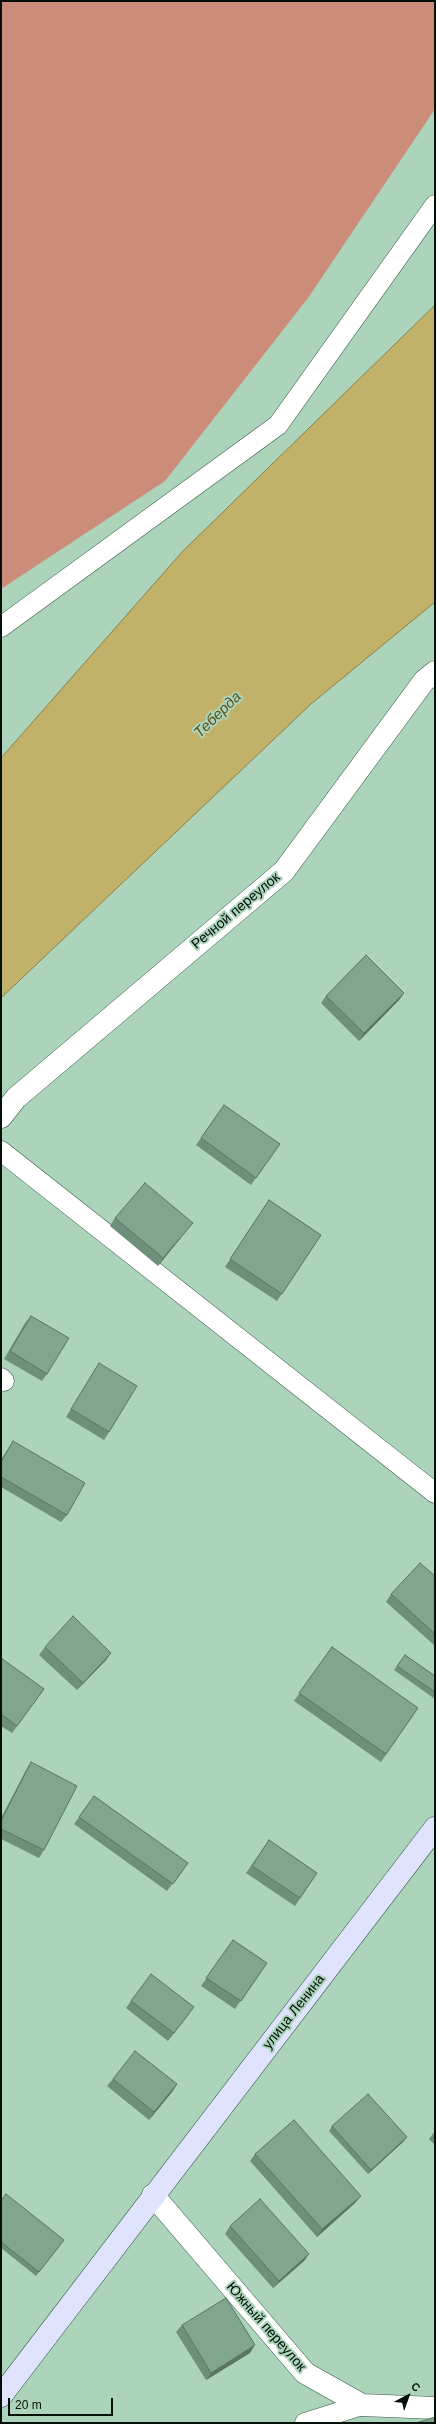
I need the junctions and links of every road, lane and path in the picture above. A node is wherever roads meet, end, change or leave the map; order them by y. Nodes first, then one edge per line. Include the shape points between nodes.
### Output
1 (435, 205) edge
2 (1, 627) edge
3 (435, 672) edge
4 (1, 1118) edge
5 (1, 1151) edge
6 (435, 1493) edge
7 (435, 1828) edge
8 (153, 2195) junction
9 (1, 2396) edge
10 (362, 2405) junction
11 (435, 2408) edge
12 (305, 2423) edge

1 - 2 lane via 278,425
3 - 4 street, Речной переулок via 424,681 284,871 16,1098
5 - 6 lane
7 - 8 main road, улица Ленина
8 - 9 main road, улица Ленина
8 - 10 street, Южный переулок via 305,2373
10 - 11 street, Южный переулок
10 - 12 lane

